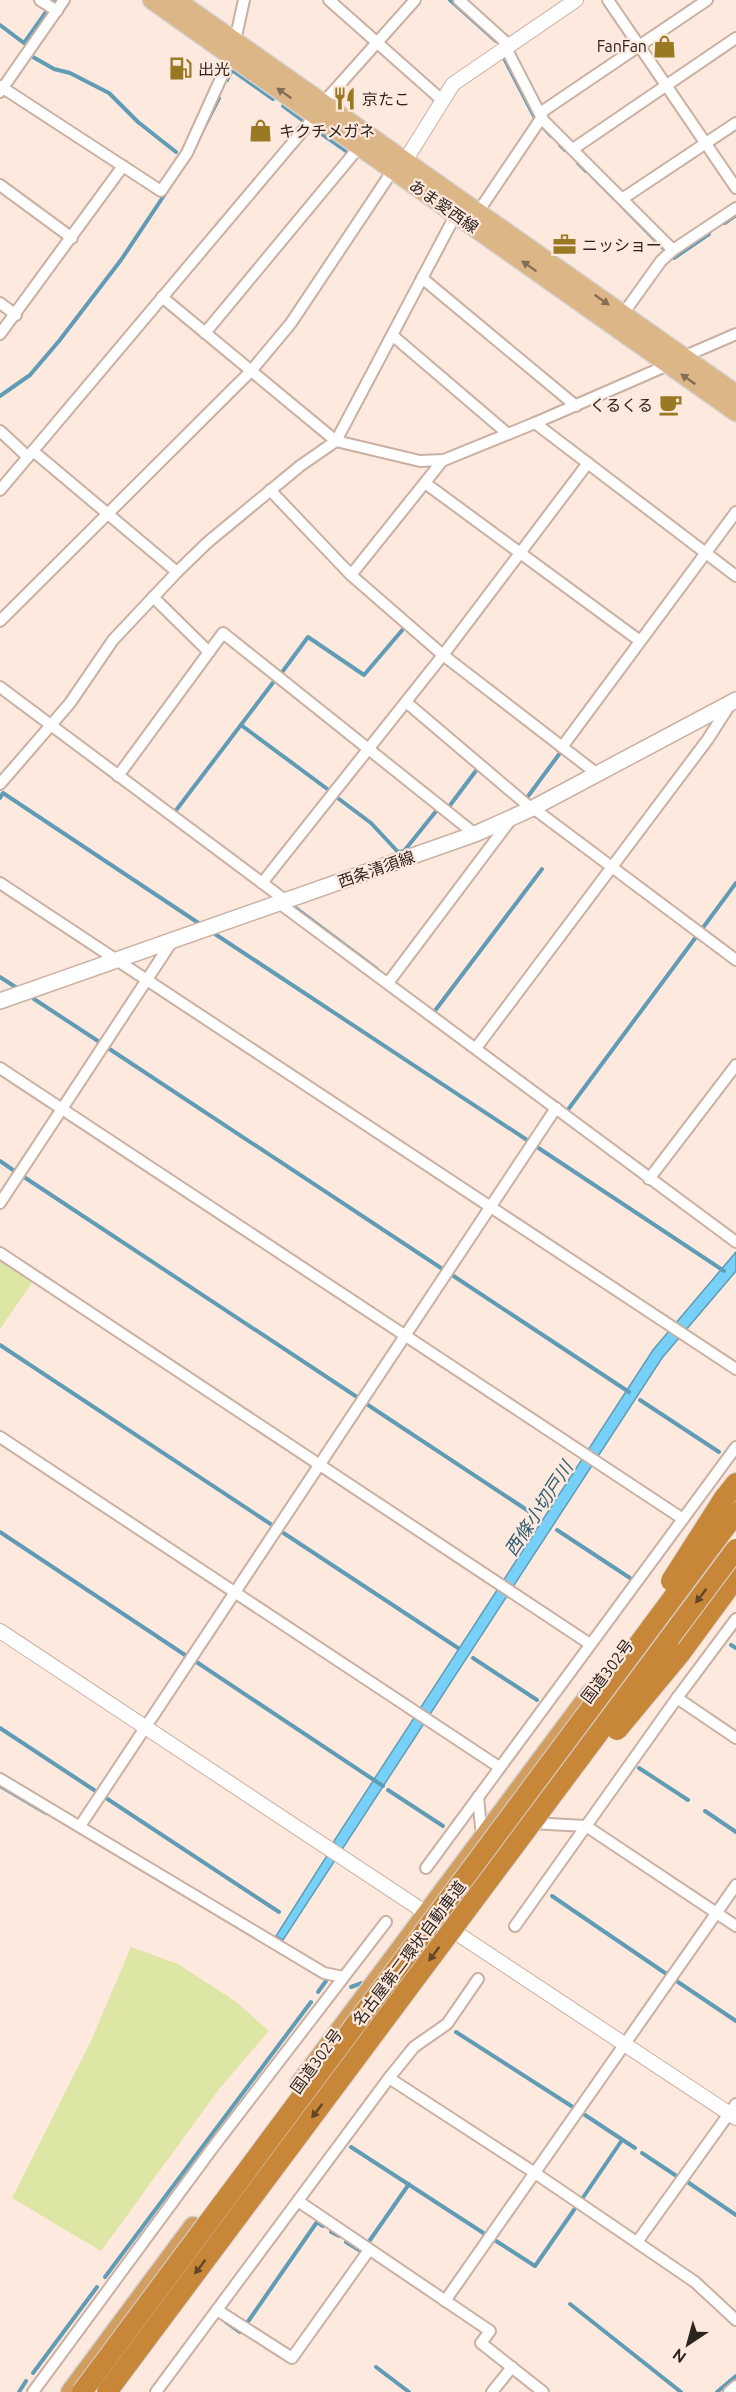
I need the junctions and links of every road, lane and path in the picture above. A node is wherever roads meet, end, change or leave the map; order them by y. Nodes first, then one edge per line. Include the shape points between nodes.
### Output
1 (39, 0) edge
2 (64, 0) edge
3 (152, 0) edge
4 (176, 0) edge
5 (244, 0) edge
6 (329, 0) edge
7 (415, 0) edge
8 (459, 0) edge
9 (576, 0) edge
10 (608, 0) edge
11 (707, 0) edge
12 (57, 11) junction
13 (736, 39) edge
14 (377, 43) junction
15 (639, 46) junction
16 (508, 47) junction
17 (233, 49) junction
18 (666, 86) junction
19 (1, 88) edge
20 (443, 101) junction
21 (320, 109) junction
22 (541, 115) junction
23 (736, 123) edge
24 (706, 143) junction
25 (360, 146) junction
26 (573, 149) junction
27 (399, 165) junction
28 (123, 166) junction
29 (0, 185) edge
30 (736, 188) edge
31 (622, 200) junction
32 (736, 208) edge
33 (478, 212) junction
34 (456, 214) junction
35 (72, 238) junction
36 (673, 250) junction
37 (422, 278) junction
38 (162, 297) junction
39 (0, 303) edge
40 (623, 314) junction
41 (16, 315) junction
42 (205, 333) junction
43 (0, 334) edge
44 (736, 334) edge
45 (392, 335) junction
46 (675, 361) junction
47 (251, 371) junction
48 (736, 394) edge
49 (576, 405) junction
50 (736, 412) edge
51 (535, 423) junction
52 (0, 431) edge
53 (508, 434) junction
54 (336, 441) junction
55 (30, 454) junction
56 (443, 460) junction
57 (588, 463) junction
58 (425, 483) junction
59 (0, 490) edge
60 (270, 490) junction
61 (736, 512) edge
62 (108, 513) junction
63 (520, 553) junction
64 (706, 554) junction
65 (177, 572) junction
66 (351, 575) junction
67 (736, 576) edge
68 (153, 597) junction
69 (0, 621) edge
70 (640, 641) junction
71 (209, 652) junction
72 (443, 656) junction
73 (0, 687) edge
74 (734, 701) edge
75 (406, 702) junction
76 (50, 726) junction
77 (562, 747) junction
78 (368, 750) junction
79 (596, 773) junction
80 (118, 776) junction
81 (0, 784) edge
82 (533, 809) junction
83 (512, 818) junction
84 (475, 834) junction
85 (613, 867) junction
86 (0, 883) edge
87 (261, 883) junction
88 (282, 902) junction
89 (173, 940) junction
90 (117, 960) junction
91 (736, 960) edge
92 (147, 980) junction
93 (388, 983) junction
94 (0, 1001) edge
95 (476, 1048) junction
96 (736, 1065) edge
97 (0, 1068) edge
98 (556, 1108) junction
99 (62, 1109) junction
100 (649, 1179) junction
101 (0, 1203) edge
102 (490, 1208) junction
103 (736, 1242) edge
104 (0, 1253) edge
105 (405, 1336) junction
106 (736, 1369) edge
107 (0, 1437) edge
108 (736, 1447) edge
109 (320, 1465) junction
110 (736, 1483) edge
111 (736, 1499) edge
112 (697, 1500) junction
113 (736, 1513) edge
114 (683, 1520) junction
115 (710, 1533) junction
116 (736, 1549) edge
117 (736, 1578) edge
118 (236, 1593) junction
119 (736, 1619) edge
120 (0, 1631) edge
121 (590, 1644) junction
122 (677, 1698) junction
123 (146, 1727) junction
124 (736, 1738) edge
125 (565, 1744) junction
126 (499, 1767) junction
127 (0, 1779) edge
128 (478, 1797) junction
129 (494, 1821) junction
130 (80, 1826) junction
131 (586, 1826) junction
132 (482, 1837) junction
133 (426, 1868) dead end
134 (736, 1885) edge
135 (426, 1912) junction
136 (464, 1913) junction
137 (717, 1913) junction
138 (386, 1922) dead end
139 (515, 1926) dead end
140 (736, 1926) edge
141 (343, 1977) junction
142 (478, 1979) dead end
143 (625, 2044) junction
144 (389, 2078) junction
145 (734, 2112) edge
146 (535, 2173) junction
147 (298, 2201) junction
148 (637, 2242) junction
149 (369, 2250) junction
150 (445, 2301) junction
151 (217, 2310) junction
152 (736, 2320) edge
153 (512, 2367) junction
154 (736, 2386) edge
155 (33, 2392) edge
156 (70, 2392) edge
157 (82, 2392) edge
158 (107, 2392) edge
159 (156, 2392) edge
160 (492, 2392) edge
161 (543, 2392) edge
162 (729, 2392) edge

1 - 12 street
2 - 12 street
3 - 17 main road, あま愛西線
4 - 17 main road, あま愛西線
5 - 17 street
6 - 14 street
7 - 14 street
8 - 16 street
9 - 16 street
10 - 15 street
11 - 15 street
12 - 19 street
13 - 18 street
14 - 20 street
14 - 21 street
15 - 18 street
15 - 22 street
16 - 20 street via 453,84
16 - 22 street
17 - 21 main road, あま愛西線
17 - 28 street via 187,153 161,191
18 - 24 street
18 - 26 street
19 - 28 street
20 - 27 street
21 - 25 main road, あま愛西線
21 - 27 main road, あま愛西線
21 - 38 street
22 - 26 street
22 - 33 street
23 - 24 street
24 - 30 street
24 - 31 street
25 - 27 main road, あま愛西線
25 - 42 street
26 - 31 street
27 - 33 main road, あま愛西線
27 - 34 main road, あま愛西線
27 - 47 street via 291,323
28 - 35 street
29 - 35 street
31 - 36 street
32 - 36 street
33 -> 40 main road, あま愛西線
34 - 37 street
46 -> 34 main road, あま愛西線
35 - 41 street
36 - 40 street
37 - 45 street
37 - 49 street
38 - 42 street
38 - 55 street
39 - 41 street
40 - 46 main road, あま愛西線
41 - 43 street
42 - 47 street
44 - 46 street
45 - 53 street
45 - 54 street
46 - 48 main road, あま愛西線
46 - 49 street
50 -> 46 main road, あま愛西線
47 - 54 street
47 - 62 street
49 - 51 street
51 - 53 street
51 - 57 street
52 - 55 street
53 - 56 street
54 - 56 street via 420,461
54 - 60 street
55 - 59 street
55 - 62 street
56 - 58 street
57 - 63 street
57 - 64 street
58 - 63 street
58 - 66 street
60 - 65 street
60 - 66 street
61 - 64 street
62 - 65 street
62 - 69 street
63 - 70 street
63 - 72 street
64 - 67 street
64 - 70 street
65 - 68 street
66 - 72 street
68 - 71 street
68 - 76 street via 113,640
70 - 77 street
71 - 78 street via 223,633
71 - 80 street
72 - 75 street
72 - 77 street
73 - 76 street
74 - 79 main road, 西条清須線
74 - 85 street
75 - 78 street
75 - 82 street
76 - 80 street
76 - 81 street
77 - 79 street
78 - 84 street
78 - 87 street
79 - 82 main road, 西条清須線
80 - 87 street
82 - 83 main road, 西条清須線
82 - 85 street
83 - 84 main road, 西条清須線
83 - 93 street
84 - 88 main road, 西条清須線
85 - 91 street
85 - 95 street
86 - 90 street
87 - 88 street
88 - 89 main road, 西条清須線
88 - 93 street
89 - 90 main road, 西条清須線
89 - 92 street
90 - 92 street
90 - 94 main road, 西条清須線
92 - 99 street
92 - 102 street
93 - 95 street
95 - 98 street
96 - 100 street
97 - 99 street
98 - 100 street
98 - 102 street
99 - 101 street
99 - 105 street
100 - 103 street
102 - 105 street
102 - 106 street
104 - 109 street
105 - 109 street
105 - 114 street
107 - 118 street
108 - 112 street
109 - 118 street
109 - 121 street
110 - 125 highway, bridge
111 - 115 highway, 国道302号
112 - 114 street
112 - 115 street
113 - 125 highway, 名古屋第二環状自動車道, bridge
114 - 121 street
115 - 129 highway, 国道302号
116 -> 136 highway, 名古屋第二環状自動車道, bridge
117 - 136 highway, bridge via 665,1672
118 - 123 street
118 - 126 street
119 - 122 street
120 - 123 street
121 - 126 street
122 - 124 street
122 - 131 street
123 - 130 street
123 - 135 street
125 - 157 highway, 名古屋第二環状自動車道, bridge
126 - 128 street
127 - 130 street
128 - 132 street
128 - 133 street
129 - 131 street
129 - 132 highway, 国道302号
130 - 141 street via 324,1973
131 - 137 street
131 - 139 street
132 - 135 highway, 国道302号
134 - 137 street
135 - 143 street
135 - 156 highway, 国道302号
136 -> 158 highway, 名古屋第二環状自動車道, bridge
137 - 140 street
137 - 143 street
138 - 141 street
141 - 155 street
142 - 144 street via 447,2024 414,2047
143 - 145 street
143 - 146 street
144 - 146 street
144 - 147 street
145 - 148 street
146 - 148 street
146 - 150 street
147 - 149 street
147 - 151 street
148 - 152 street via 695,2282
149 - 150 street
149 - 151 street via 292,2358
150 - 153 street via 490,2331 481,2343
151 - 159 street
153 - 160 street
153 - 161 street
154 - 162 street

